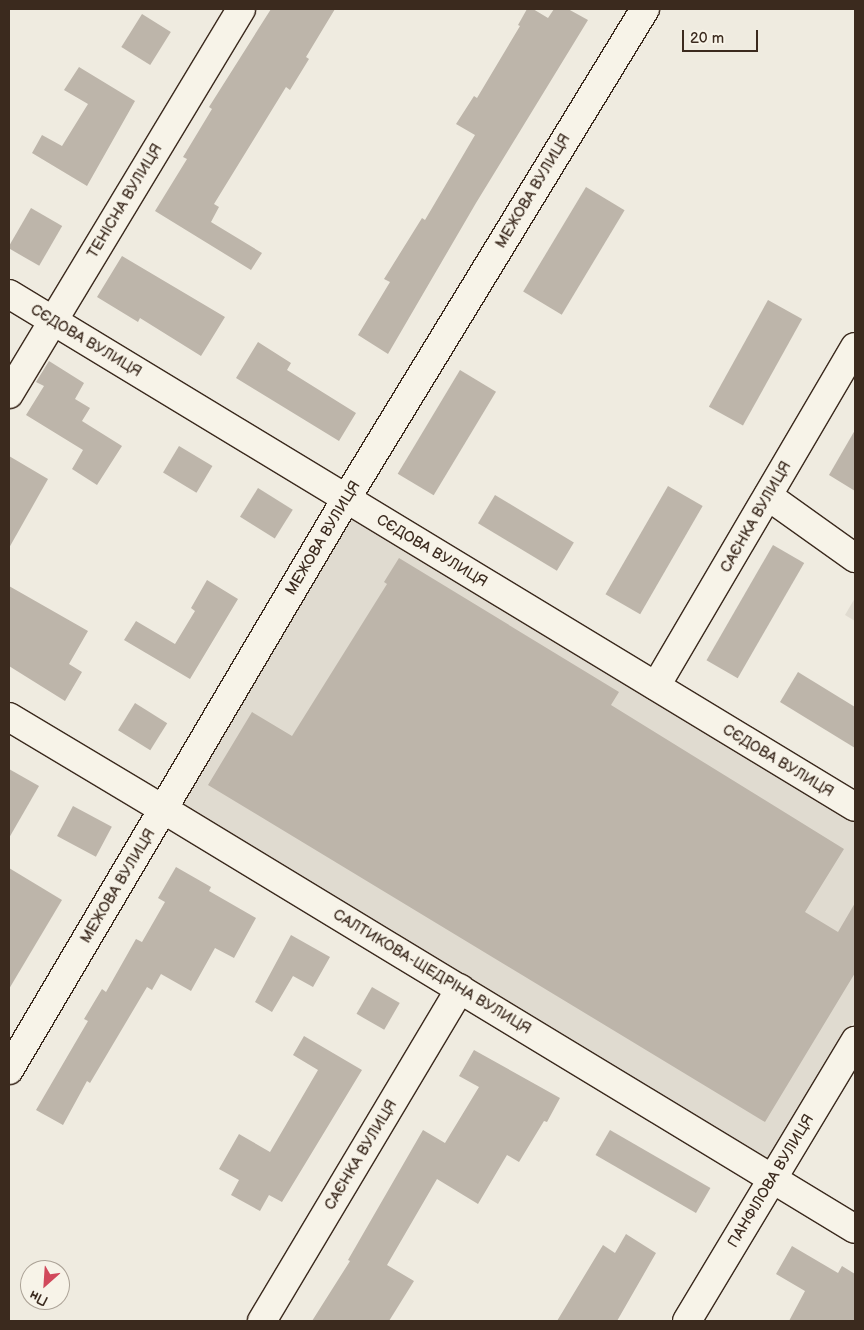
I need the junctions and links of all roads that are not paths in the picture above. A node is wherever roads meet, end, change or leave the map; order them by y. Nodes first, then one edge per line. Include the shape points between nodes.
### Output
1 (240, 9) edge
2 (644, 9) edge
3 (9, 294) edge
4 (53, 321) junction
5 (855, 347) edge
6 (9, 394) edge
7 (768, 496) junction
8 (346, 498) junction
9 (855, 558) edge
10 (656, 686) junction
11 (9, 717) edge
12 (855, 807) edge
13 (164, 809) junction
14 (460, 989) junction
15 (855, 1041) edge
16 (9, 1070) edge
17 (772, 1179) junction
18 (855, 1229) edge
19 (262, 1321) edge
20 (687, 1321) edge

1 - 4 street, ТЕНІСНА ВУЛИЦЯ
2 - 8 street, МЕЖОВА ВУЛИЦЯ
3 - 4 street, СЄДОВА ВУЛИЦЯ
4 - 6 street, ТЕНІСНА ВУЛИЦЯ
4 - 8 street, СЄДОВА ВУЛИЦЯ
5 - 7 street, САЄНКА ВУЛИЦЯ
7 - 9 street
7 - 10 street, САЄНКА ВУЛИЦЯ
8 - 10 street, СЄДОВА ВУЛИЦЯ
8 - 13 street, МЕЖОВА ВУЛИЦЯ
10 - 12 street, СЄДОВА ВУЛИЦЯ
11 - 13 street, САЛТИКОВА-ЩЕДРІНА ВУЛИЦЯ
13 - 14 street, САЛТИКОВА-ЩЕДРІНА ВУЛИЦЯ
13 - 16 street, МЕЖОВА ВУЛИЦЯ
14 - 17 street, САЛТИКОВА-ЩЕДРІНА ВУЛИЦЯ
14 - 19 street, САЄНКА ВУЛИЦЯ
15 - 17 street, ПАНФІЛОВА ВУЛИЦЯ
17 - 18 street, САЛТИКОВА-ЩЕДРІНА ВУЛИЦЯ
17 - 20 street, ПАНФІЛОВА ВУЛИЦЯ

